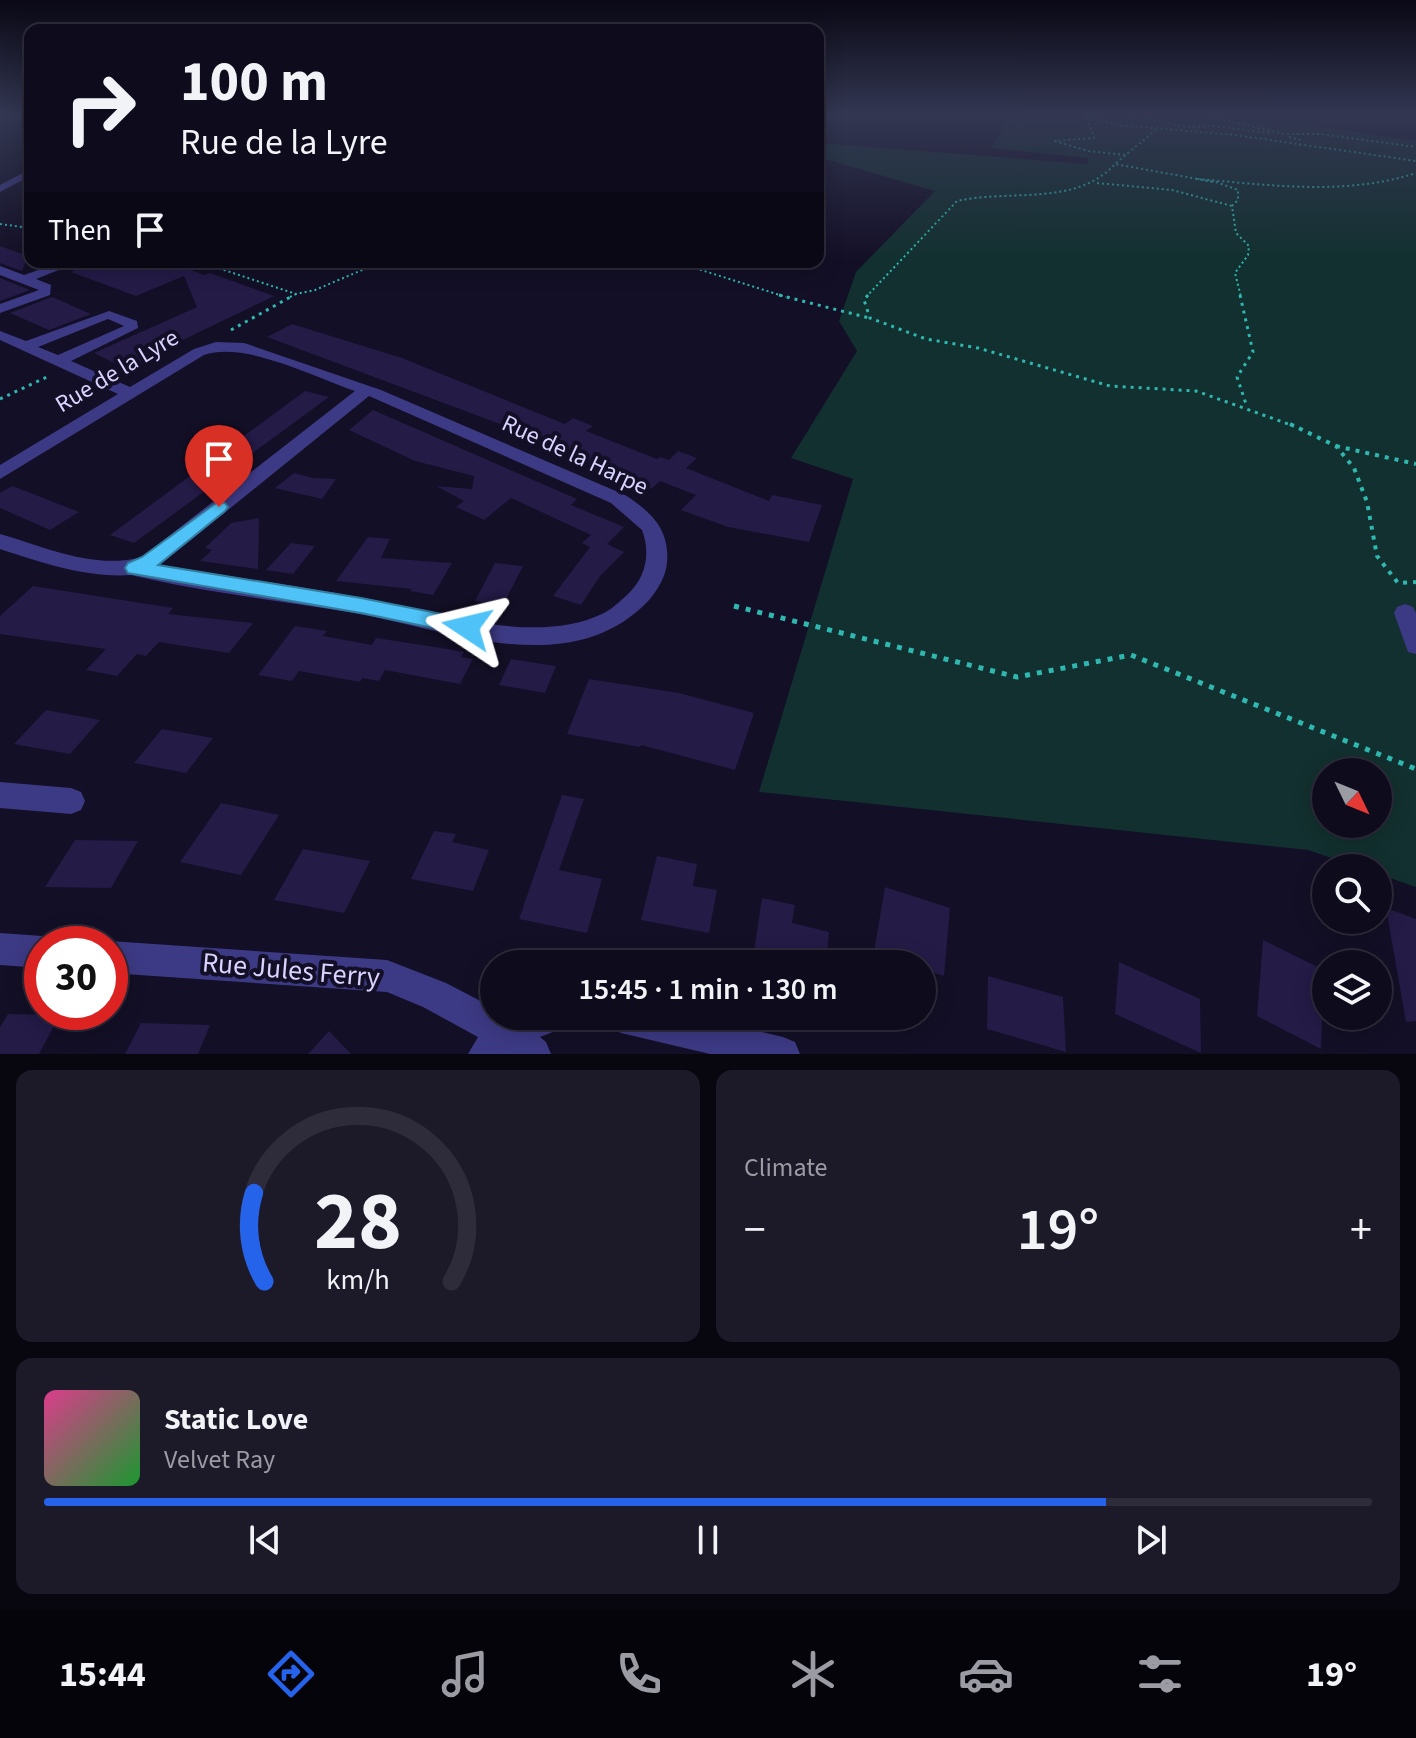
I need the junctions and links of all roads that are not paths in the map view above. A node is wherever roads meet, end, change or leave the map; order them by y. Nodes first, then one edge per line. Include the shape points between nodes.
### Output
1 (24, 175) edge
2 (0, 189) edge
3 (56, 268) edge
4 (0, 270) edge
5 (25, 279) junction
6 (0, 309) edge
7 (0, 335) edge
8 (27, 346) junction
9 (64, 363) junction
10 (363, 392) junction
11 (129, 393) junction
12 (0, 473) edge
13 (0, 541) edge
14 (135, 568) junction
15 (1405, 613) dead end
16 (1416, 645) edge
17 (0, 795) edge
18 (71, 801) dead end
19 (0, 949) edge
20 (24, 951) edge
21 (128, 958) edge
22 (523, 1030) edge
23 (681, 1030) edge
24 (495, 1044) edge
25 (534, 1054) edge
26 (783, 1054) edge

1 - 2 street
3 - 5 street
4 - 5 street
5 - 6 street via 45,292
7 - 8 street
8 - 9 street
8 - 9 street via 101,316 132,324
9 - 11 street
10 - 11 street, Rue de la Lyre via 244,347 216,346
10 - 14 street via 174,543
10 - 14 street, Rue de la Harpe via 618,499 646,518 658,538 657,566 647,586 630,608 597,626 555,635 520,635
11 - 12 street, Rue de la Lyre
13 - 14 street via 64,563
15 - 16 street
17 - 18 street
19 - 20 street
21 - 24 street, Rue Jules Ferry via 387,976 434,995
22 - 24 street
23 - 26 street
24 - 25 street, Rue Jules Ferry

